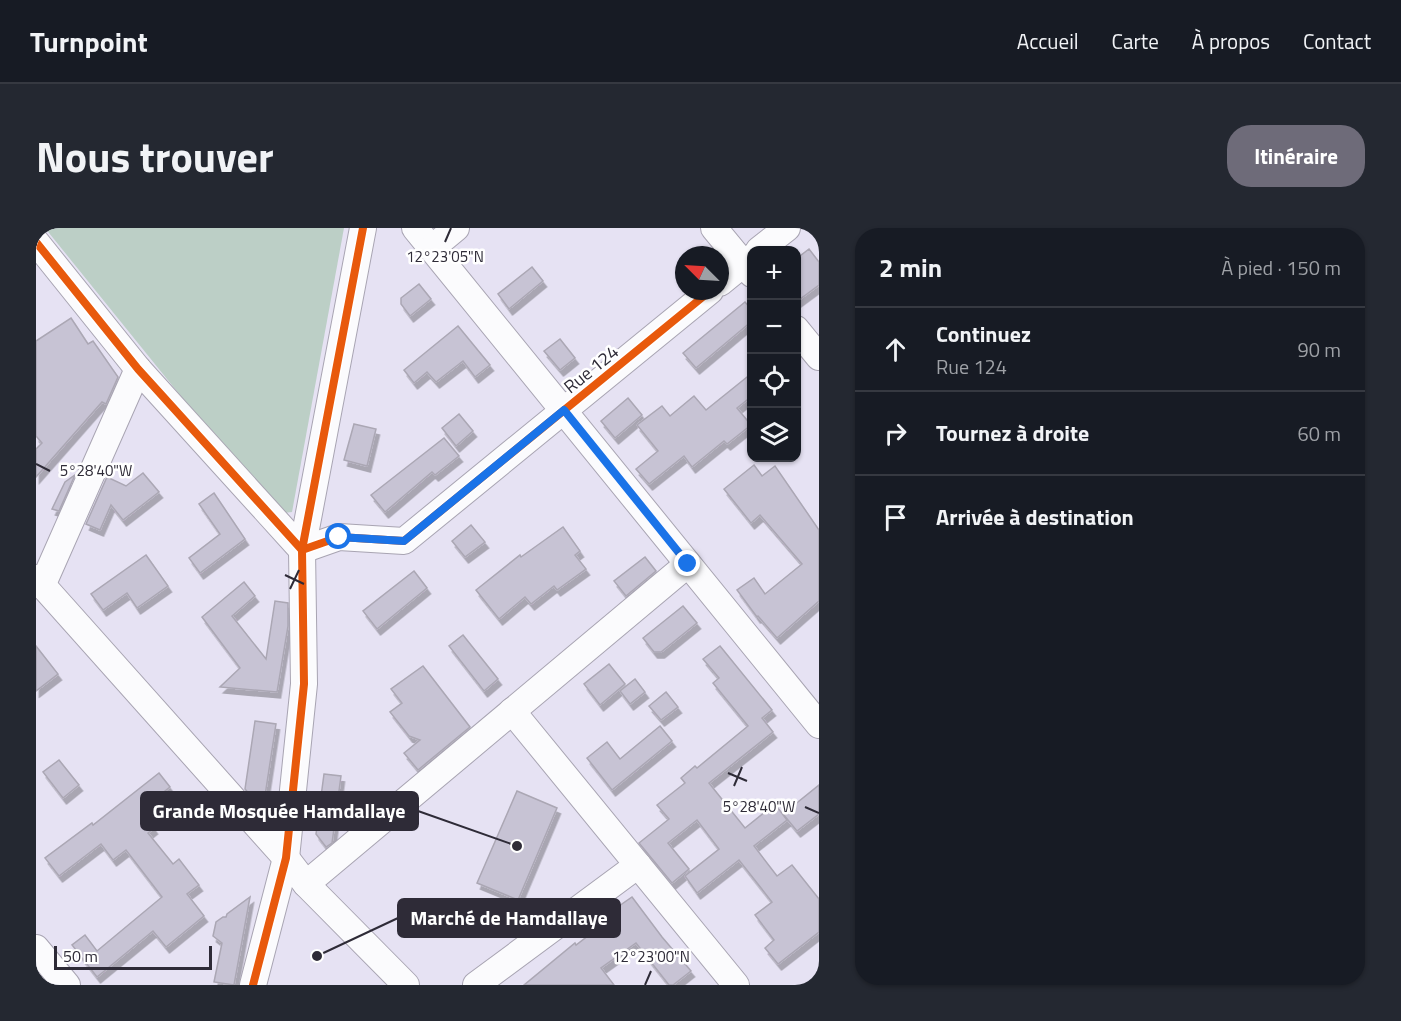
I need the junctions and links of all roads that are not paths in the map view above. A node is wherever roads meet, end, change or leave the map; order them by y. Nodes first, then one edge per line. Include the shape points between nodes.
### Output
1 (363, 228) edge
2 (415, 228) edge
3 (456, 228) edge
4 (714, 228) edge
5 (787, 228) edge
6 (36, 242) edge
7 (767, 246) edge
8 (432, 248) junction
9 (747, 257) edge
10 (747, 264) edge
11 (729, 277) edge
12 (699, 300) edge
13 (801, 335) edge
14 (819, 357) edge
15 (138, 369) junction
16 (564, 410) junction
17 (302, 550) junction
18 (688, 564) junction
19 (39, 582) edge
20 (512, 711) junction
21 (819, 725) edge
22 (286, 858) junction
23 (638, 865) junction
24 (306, 884) junction
25 (36, 948) edge
26 (66, 985) edge
27 (253, 985) edge
28 (406, 985) edge
29 (476, 985) edge
30 (736, 985) edge

1 - 17 street
2 - 8 street
3 - 8 street
4 - 9 street
5 - 7 street
6 - 15 street
8 - 16 street
10 - 11 street
12 - 16 street, Rue 124
13 - 14 street
15 - 17 street
15 - 19 street
16 - 17 street, Rue 124 via 404,541 339,537
16 - 18 street
17 - 22 street via 304,684
18 - 20 street
18 - 21 street
19 - 22 street
20 - 23 street
20 - 24 street
22 - 24 street
22 - 27 street
23 - 29 street
23 - 30 street
24 - 28 street
25 - 26 street

